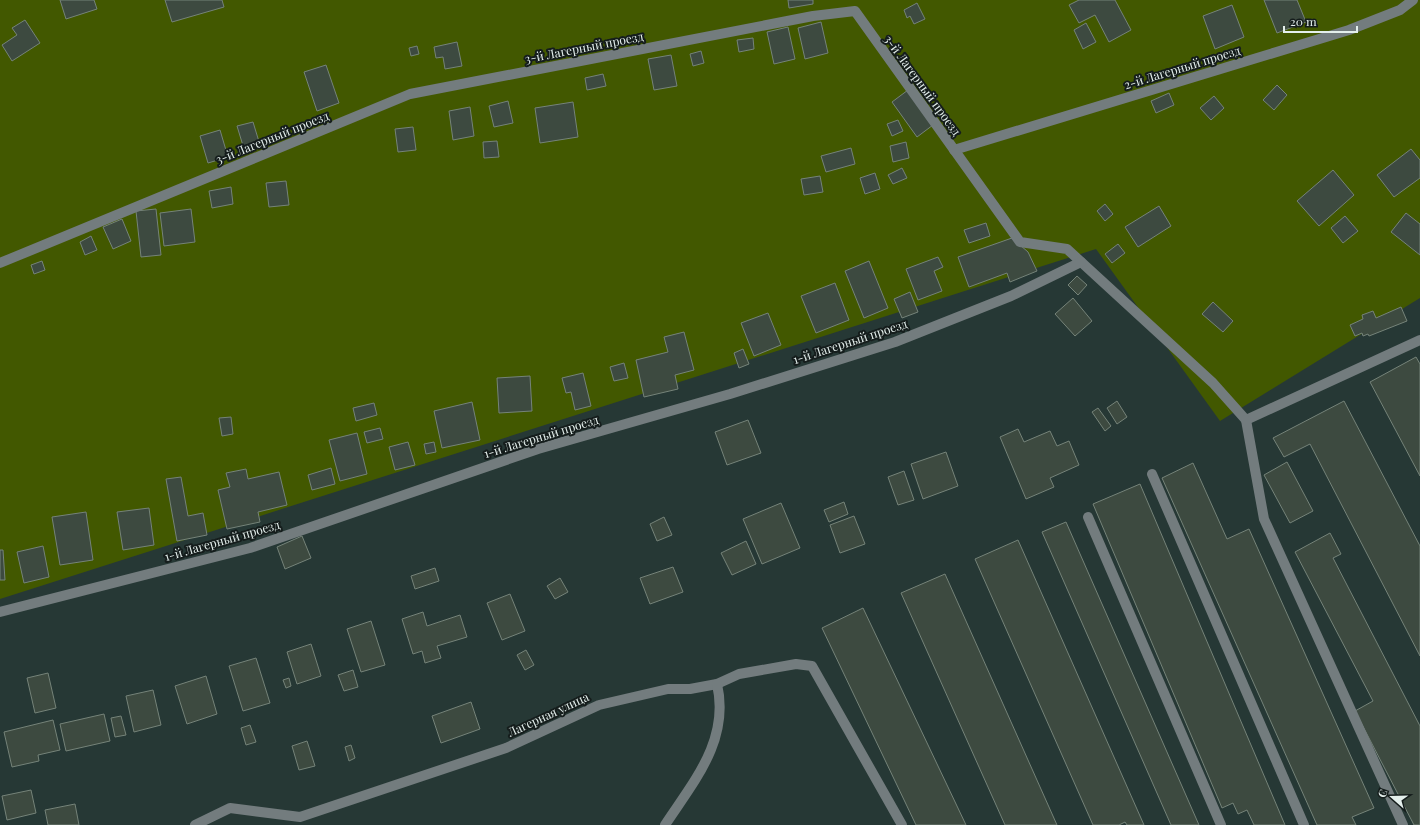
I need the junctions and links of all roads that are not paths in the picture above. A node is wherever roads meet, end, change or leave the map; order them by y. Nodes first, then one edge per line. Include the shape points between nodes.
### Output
1 (1413, 0) edge
2 (954, 150) junction
3 (1082, 262) junction
4 (0, 263) edge
5 (1420, 340) edge
6 (1246, 420) junction
7 (1152, 474) dead end
8 (1088, 518) dead end
9 (0, 612) edge
10 (717, 684) junction
11 (303, 821) edge
12 (195, 825) edge
13 (665, 825) edge
14 (902, 825) edge
15 (1221, 825) edge
16 (1304, 825) edge
17 (1403, 825) edge

1 - 2 street, 2-й Лагерный проезд via 1400,10 1349,30
2 - 3 street, 3-й Лагерный проезд via 1020,242 1067,249
2 - 4 street, 3-й Лагерный проезд via 855,11 813,16 410,94
3 - 6 street, 3-й Лагерный проезд via 1213,383
3 - 9 street, 1-й Лагерный проезд via 1011,296 895,342 730,394 538,449 250,548
5 - 6 street
6 - 17 street via 1264,519
7 - 16 street
8 - 15 street
10 - 11 street, Лагерная улица via 690,689 668,689 599,705 506,748
10 - 13 street via 720,696 719,727 707,762
10 - 14 street, Лагерная улица via 746,673 796,664 812,666
11 - 12 street, Лагерная улица via 230,808

